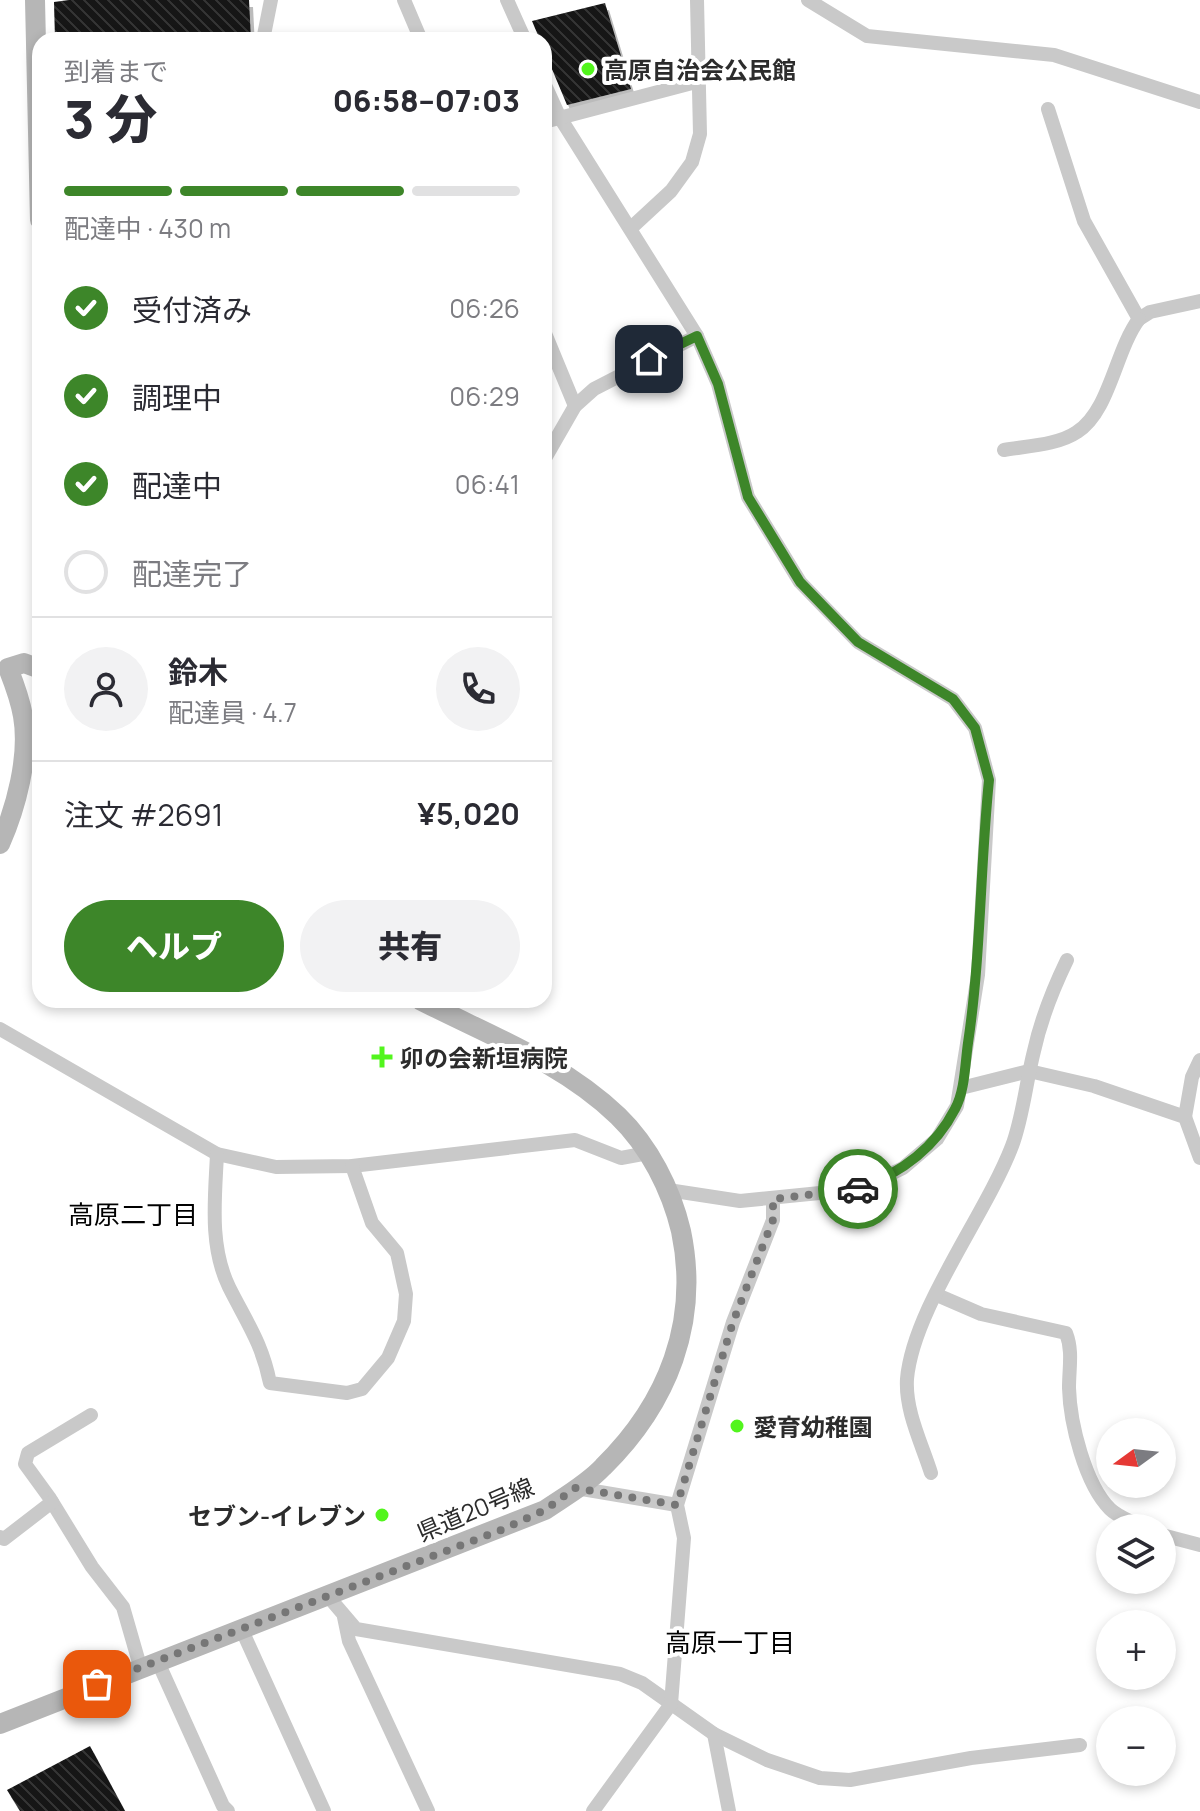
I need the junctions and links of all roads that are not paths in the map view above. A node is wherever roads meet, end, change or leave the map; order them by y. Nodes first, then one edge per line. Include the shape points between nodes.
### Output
1 (35, 0) edge
2 (271, 0) edge
3 (404, 0) edge
4 (507, 0) edge
5 (697, 0) edge
6 (808, 0) edge
7 (36, 32) edge
8 (265, 32) edge
9 (418, 32) edge
10 (521, 32) edge
11 (696, 82) junction
12 (552, 101) edge
13 (1200, 102) edge
14 (1048, 109) dead end
15 (559, 116) junction
16 (552, 119) edge
17 (631, 228) junction
18 (1200, 301) edge
19 (1139, 319) junction
20 (697, 336) junction
21 (552, 350) edge
22 (575, 406) junction
23 (552, 446) edge
24 (1004, 450) dead end
25 (32, 666) edge
26 (0, 844) edge
27 (1067, 960) dead end
28 (436, 1008) edge
29 (0, 1029) edge
30 (1200, 1060) edge
31 (1029, 1071) junction
32 (961, 1088) junction
33 (1185, 1117) junction
34 (648, 1153) junction
35 (217, 1154) junction
36 (1200, 1158) edge
37 (352, 1166) junction
38 (668, 1190) junction
39 (773, 1199) junction
40 (937, 1295) junction
41 (91, 1415) dead end
42 (931, 1473) dead end
43 (575, 1488) junction
44 (52, 1502) junction
45 (677, 1505) junction
46 (1118, 1514) edge
47 (0, 1537) edge
48 (1176, 1539) edge
49 (1200, 1545) edge
50 (327, 1595) junction
51 (344, 1617) junction
52 (241, 1628) junction
53 (148, 1663) junction
54 (671, 1704) junction
55 (0, 1724) edge
56 (714, 1734) junction
57 (1080, 1745) dead end
58 (228, 1811) edge
59 (324, 1811) edge
60 (428, 1811) edge
61 (593, 1811) edge
62 (729, 1811) edge

1 - 7 main road
2 - 8 street
3 - 9 street
4 - 10 street
5 - 11 street
6 - 13 street via 867,36 1054,55
11 - 15 street
11 - 17 street via 700,134 692,162 671,191
12 - 15 street
14 - 19 street via 1084,221
15 - 16 street
15 - 17 street
17 - 20 street
18 - 19 street
19 - 24 street via 1127,335 1102,404 1078,432
20 - 22 street via 594,389
20 - 32 street via 718,384 748,497 800,582 858,642 953,699 983,749 989,780 978,975
21 - 22 street
22 - 23 street
25 - 26 main road via 8,668 24,718 24,738 15,801
27 - 31 street
28 - 34 main road, 県道20号線 via 560,1070 619,1117
29 - 35 street
30 - 33 street
31 - 32 street
31 - 33 street
31 - 40 street via 1012,1145
32 - 39 street via 957,1106 937,1139 903,1168 860,1189
33 - 36 street
34 - 37 street via 621,1158 575,1140
34 - 38 main road, 県道20号線
35 - 37 street via 276,1167
35 - 37 street via 216,1247 228,1286 263,1349 270,1383 347,1393 362,1389 388,1358 404,1321 406,1294 397,1253 372,1223
38 - 39 street via 740,1201
38 - 43 main road, 県道20号線 via 688,1278 674,1365 637,1429 602,1469
39 - 45 street via 773,1220 733,1322
40 - 42 street via 912,1352 907,1382 911,1413
40 - 46 street via 981,1314 1066,1333 1079,1447 1096,1488
41 - 44 street via 28,1453 25,1464
43 - 45 street
43 - 50 main road, 県道20号線 via 545,1510 501,1530
44 - 47 street
44 - 53 street via 123,1607
45 - 54 street via 684,1538
48 - 49 street
50 - 51 street
50 - 52 main road, 県道20号線
51 - 54 street via 356,1629 620,1674
51 - 60 street via 349,1641
52 - 53 main road, 県道20号線
52 - 59 street
53 - 55 main road, 県道20号線
53 - 58 street
54 - 56 street
54 - 61 street
56 - 57 street via 820,1778 850,1780
56 - 62 street

